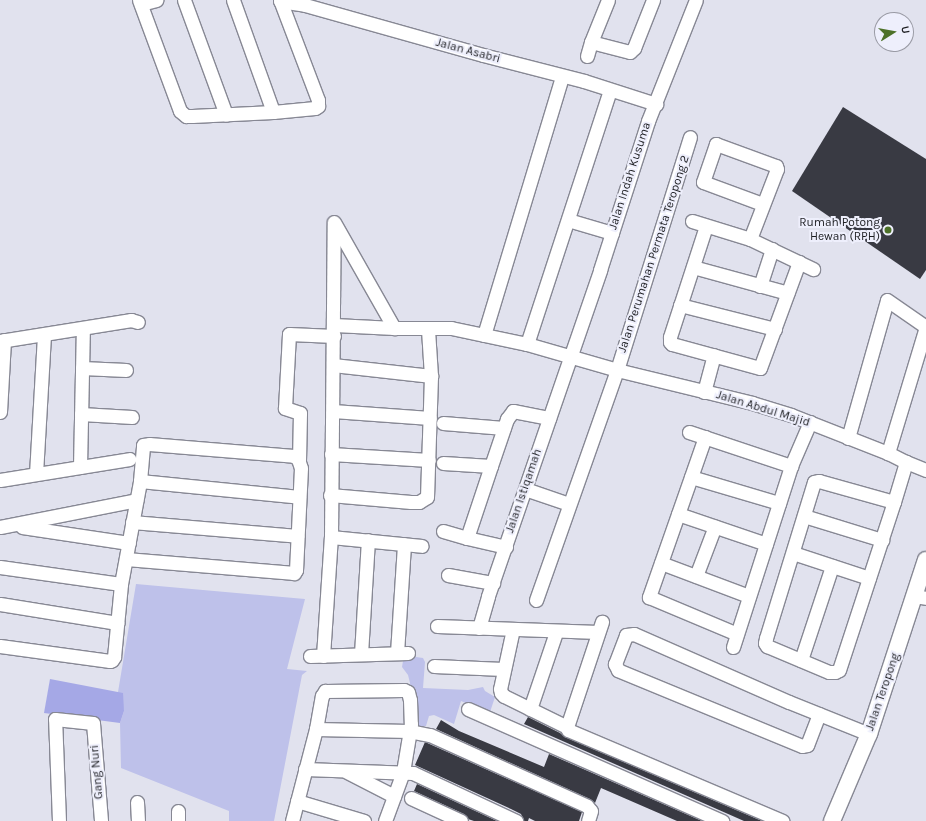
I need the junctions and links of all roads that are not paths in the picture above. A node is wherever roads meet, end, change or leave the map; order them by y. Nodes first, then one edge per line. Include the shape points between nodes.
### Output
1 (156, 0) edge
2 (184, 0) edge
3 (233, 0) edge
4 (280, 0) edge
5 (608, 0) edge
6 (653, 0) edge
7 (696, 0) edge
8 (140, 2) edge
9 (591, 42) junction
10 (587, 56) dead end
11 (562, 76) junction
12 (610, 90) junction
13 (656, 104) junction
14 (273, 112) junction
15 (226, 115) junction
16 (690, 137) dead end
17 (762, 204) junction
18 (568, 220) junction
19 (692, 221) dead end
20 (706, 226) junction
21 (612, 233) junction
22 (750, 239) junction
23 (772, 249) junction
24 (799, 262) junction
25 (693, 267) junction
26 (812, 269) dead end
27 (760, 286) junction
28 (788, 293) junction
29 (680, 305) junction
30 (138, 322) dead end
31 (83, 328) junction
32 (394, 328) junction
33 (428, 329) junction
34 (775, 329) junction
35 (334, 330) junction
36 (44, 334) junction
37 (484, 335) junction
38 (2, 340) edge
39 (527, 344) junction
40 (571, 355) junction
41 (714, 355) junction
42 (333, 365) junction
43 (82, 368) junction
44 (126, 370) dead end
45 (617, 370) junction
46 (431, 376) junction
47 (704, 392) junction
48 (333, 411) junction
49 (0, 412) edge
50 (81, 414) junction
51 (132, 417) dead end
52 (430, 418) junction
53 (549, 418) junction
54 (810, 422) junction
55 (443, 423) dead end
56 (504, 428) junction
57 (689, 432) dead end
58 (705, 437) junction
59 (848, 438) junction
60 (888, 453) junction
61 (331, 454) junction
62 (129, 459) dead end
63 (429, 460) junction
64 (299, 461) junction
65 (906, 462) junction
66 (443, 463) dead end
67 (491, 466) junction
68 (791, 466) junction
69 (80, 467) junction
70 (926, 470) edge
71 (36, 474) junction
72 (691, 477) junction
73 (0, 480) edge
74 (140, 481) junction
75 (525, 489) junction
76 (330, 495) junction
77 (299, 497) junction
78 (136, 500) junction
79 (894, 502) junction
80 (779, 503) junction
81 (569, 504) junction
82 (678, 514) junction
83 (804, 516) junction
84 (132, 522) junction
85 (6, 526) edge
86 (715, 526) junction
87 (443, 531) dead end
88 (297, 536) junction
89 (331, 537) junction
90 (467, 538) junction
91 (368, 540) junction
92 (882, 540) junction
93 (129, 543) junction
94 (404, 544) junction
95 (766, 544) junction
96 (422, 546) dead end
97 (506, 547) junction
98 (793, 553) junction
99 (127, 559) junction
100 (926, 560) edge
101 (661, 563) junction
102 (832, 566) junction
103 (0, 567) edge
104 (448, 575) dead end
105 (696, 576) junction
106 (869, 578) junction
107 (493, 583) junction
108 (121, 584) junction
109 (749, 596) junction
110 (920, 597) edge
111 (536, 600) dead end
112 (0, 604) edge
113 (117, 623) junction
114 (437, 626) dead end
115 (479, 628) junction
116 (514, 630) junction
117 (556, 632) junction
118 (738, 634) junction
119 (0, 646) edge
120 (733, 647) dead end
121 (361, 654) junction
122 (801, 660) junction
123 (434, 666) dead end
124 (503, 669) junction
125 (468, 709) dead end
126 (530, 709) junction
127 (819, 714) junction
128 (567, 727) junction
129 (316, 729) junction
130 (409, 730) junction
131 (869, 734) junction
132 (306, 769) junction
133 (343, 770) junction
134 (403, 772) junction
135 (394, 796) junction
136 (411, 798) dead end
137 (297, 801) junction
138 (136, 802) dead end
139 (59, 821) edge
140 (101, 821) edge
141 (138, 821) edge
142 (292, 821) edge
143 (364, 821) edge
144 (385, 821) edge
145 (461, 821) edge
146 (516, 821) edge
147 (588, 821) edge
148 (722, 821) edge
149 (780, 821) edge
150 (832, 821) edge

1 - 8 street
2 - 15 street
3 - 14 street
4 - 11 street, Jalan Asabri
4 - 14 street via 319,103 315,108
5 - 9 street
6 - 9 street via 632,51
7 - 13 street, Jalan Indah Kusuma
8 - 15 street via 180,111 186,116
9 - 10 street
11 - 12 street, Jalan Asabri
11 - 37 street
12 - 13 street, Jalan Asabri
12 - 18 street
13 - 21 street, Jalan Indah Kusuma via 648,121
14 - 15 street
16 - 45 street, Jalan Perumahan Permata Teropong 2
17 - 17 street via 776,166 716,144 703,182
17 - 22 street
18 - 21 street
18 - 39 street
19 - 20 street
20 - 22 street
20 - 25 street
21 - 40 street, Jalan Indah Kusuma
22 - 23 street
23 - 24 street
23 - 27 street
24 - 26 street
24 - 28 street
25 - 27 street
25 - 29 street
27 - 28 street
28 - 34 street
29 - 34 street
29 - 41 street via 670,342
30 - 31 street via 132,320
31 - 36 street
31 - 43 street
32 - 33 street, Jalan Abdul Majid
32 - 35 street, Jalan Abdul Majid
32 - 35 street via 334,222
33 - 37 street, Jalan Abdul Majid via 451,328
33 - 46 street
34 - 41 street via 760,368
35 - 42 street
35 - 64 street, Jalan Abdul Majid via 288,334 286,408 300,413
36 - 38 street
36 - 71 street
37 - 39 street, Jalan Abdul Majid
38 - 49 street
39 - 40 street, Jalan Abdul Majid
40 - 45 street, Jalan Abdul Majid
40 - 53 street, Jalan Istiqamah
41 - 47 street
42 - 46 street
42 - 48 street
43 - 44 street
43 - 50 street
45 - 47 street, Jalan Abdul Majid
45 - 81 street, Jalan Perumahan Permata Teropong 2
46 - 52 street
47 - 54 street, Jalan Abdul Majid via 752,403
48 - 52 street
48 - 61 street
50 - 51 street
50 - 69 street
52 - 63 street
53 - 56 street via 513,411
53 - 75 street, Jalan Istiqamah
54 - 59 street, Jalan Abdul Majid
54 - 68 street
55 - 56 street
56 - 67 street
57 - 58 street
58 - 68 street
58 - 72 street
59 - 60 street, Jalan Abdul Majid
59 - 60 street via 887,300 926,327
60 - 65 street, Jalan Abdul Majid
61 - 63 street
61 - 76 street
62 - 69 street
63 - 76 street via 427,497 419,502
64 - 74 street via 294,456 149,444 143,445 142,449
64 - 77 street
65 - 70 street, Jalan Abdul Majid
65 - 79 street
66 - 67 street
67 - 90 street
68 - 80 street
69 - 71 street
71 - 73 street
72 - 80 street
72 - 82 street
74 - 77 street
74 - 78 street
75 - 81 street
75 - 97 street, Jalan Istiqamah
76 - 89 street
77 - 88 street
78 - 84 street
78 - 85 street
79 - 83 street via 817,480 812,487
79 - 92 street
80 - 95 street
81 - 111 street, Jalan Perumahan Permata Teropong 2
82 - 86 street
82 - 101 street
83 - 92 street
83 - 98 street
84 - 88 street
84 - 93 street
85 - 93 street
86 - 95 street
86 - 105 street
87 - 90 street
88 - 99 street via 296,570 291,573
89 - 91 street
89 - 121 street via 316,656
90 - 97 street
91 - 94 street
91 - 121 street
92 - 106 street
93 - 99 street
94 - 96 street
94 - 121 street via 402,653
95 - 109 street
97 - 107 street, Jalan Istiqamah
98 - 102 street
98 - 122 street via 765,643
99 - 108 street
100 - 110 main road, Jalan Teropong
101 - 105 street
101 - 118 street via 649,595 650,599
102 - 106 street
102 - 122 street
103 - 108 street
104 - 107 street
105 - 109 street
106 - 122 street via 839,670 829,672
107 - 115 street, Jalan Istiqamah
108 - 113 street
109 - 118 street
110 - 131 main road, Jalan Teropong
112 - 113 street
113 - 119 street via 114,657 110,661
114 - 115 street
115 - 116 street
116 - 117 street
116 - 124 street
117 - 126 street
117 - 128 street via 600,627
118 - 120 street
123 - 124 street
124 - 126 street via 501,693
125 - 148 street
126 - 128 street
127 - 127 street via 634,634 626,635 615,664 618,670 802,746 807,745
127 - 131 street
128 - 149 street via 568,730
129 - 130 street
129 - 130 street via 325,691 404,690 408,692 410,700
129 - 132 street
130 - 134 street
130 - 147 street via 430,735 587,806 591,811
131 - 150 main road, Jalan Teropong
132 - 133 street
132 - 137 street
133 - 134 street
133 - 135 street
134 - 135 street
134 - 146 street via 419,776
135 - 144 street
136 - 145 street
137 - 142 street
137 - 143 street
138 - 141 street
139 - 140 street, Gang Nuri via 55,719 93,723

